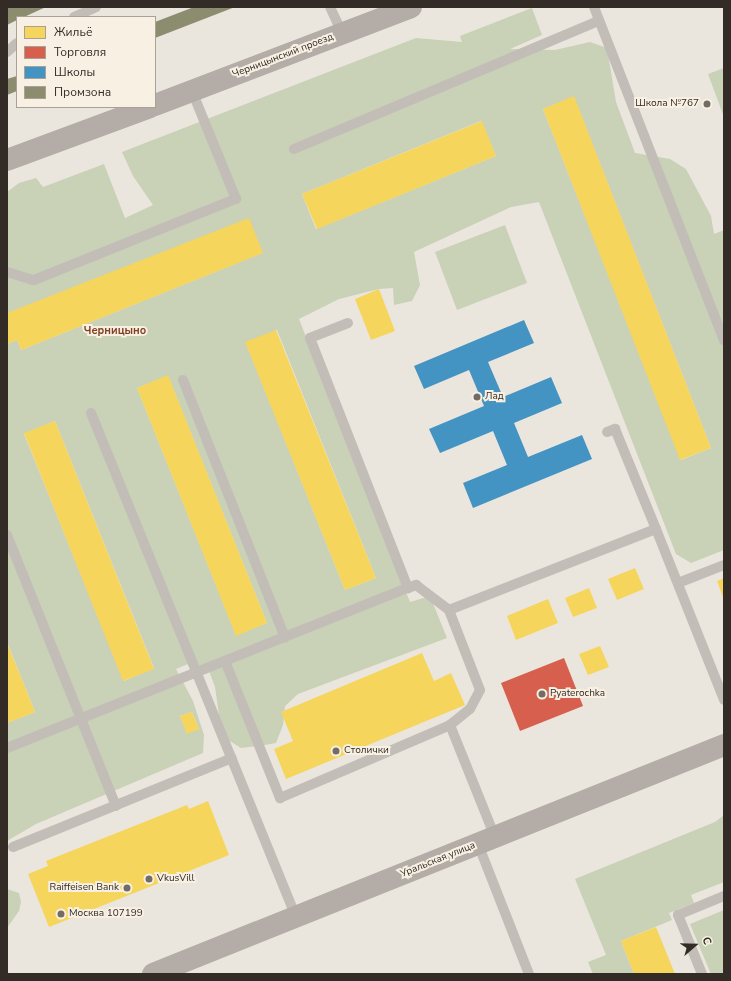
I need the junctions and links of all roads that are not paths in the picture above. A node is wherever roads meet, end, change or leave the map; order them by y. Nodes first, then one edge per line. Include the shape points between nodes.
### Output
1 (96, 7) edge
2 (330, 7) edge
3 (411, 7) edge
4 (594, 7) edge
5 (76, 16) edge
6 (599, 21) junction
7 (342, 33) junction
8 (16, 44) edge
9 (7, 52) edge
10 (192, 91) junction
11 (156, 105) edge
12 (147, 108) edge
13 (294, 149) dead end
14 (7, 160) edge
15 (7, 272) edge
16 (348, 323) dead end
17 (724, 341) edge
18 (183, 380) dead end
19 (91, 413) dead end
20 (607, 432) dead end
21 (656, 529) junction
22 (7, 535) edge
23 (724, 565) edge
24 (678, 582) junction
25 (408, 588) junction
26 (449, 610) junction
27 (285, 637) junction
28 (224, 661) junction
29 (196, 672) junction
30 (724, 700) edge
31 (81, 718) junction
32 (450, 725) junction
33 (724, 745) edge
34 (7, 748) edge
35 (232, 758) junction
36 (116, 806) junction
37 (486, 840) junction
38 (13, 847) dead end
39 (724, 896) edge
40 (296, 917) junction
41 (153, 974) edge
42 (529, 974) edge
43 (702, 974) edge

1 - 5 lane
2 - 7 lane
3 - 7 main road, Черницынский проезд
4 - 6 lane
6 - 13 lane
6 - 17 lane
7 - 10 main road, Черницынский проезд
8 - 9 lane
10 - 11 main road, Черницынский проезд
10 - 15 lane via 236,200 34,280
12 - 14 main road
16 - 25 lane via 310,338
18 - 27 lane
19 - 29 lane
20 - 21 lane via 615,429
21 - 24 lane
21 - 26 lane
22 - 31 lane
23 - 24 lane
24 - 30 lane
25 - 26 lane via 416,585
25 - 27 lane
26 - 32 lane via 480,690 470,709
27 - 28 lane
28 - 29 lane
28 - 32 lane via 280,798
29 - 31 lane
29 - 35 lane
31 - 34 lane
31 - 36 lane
32 - 37 lane
33 - 37 main road, Уральская улица
35 - 36 lane
35 - 40 lane
36 - 38 lane
37 - 40 main road, Уральская улица
37 - 42 lane
39 - 43 lane via 678,915
40 - 41 main road, Уральская улица

